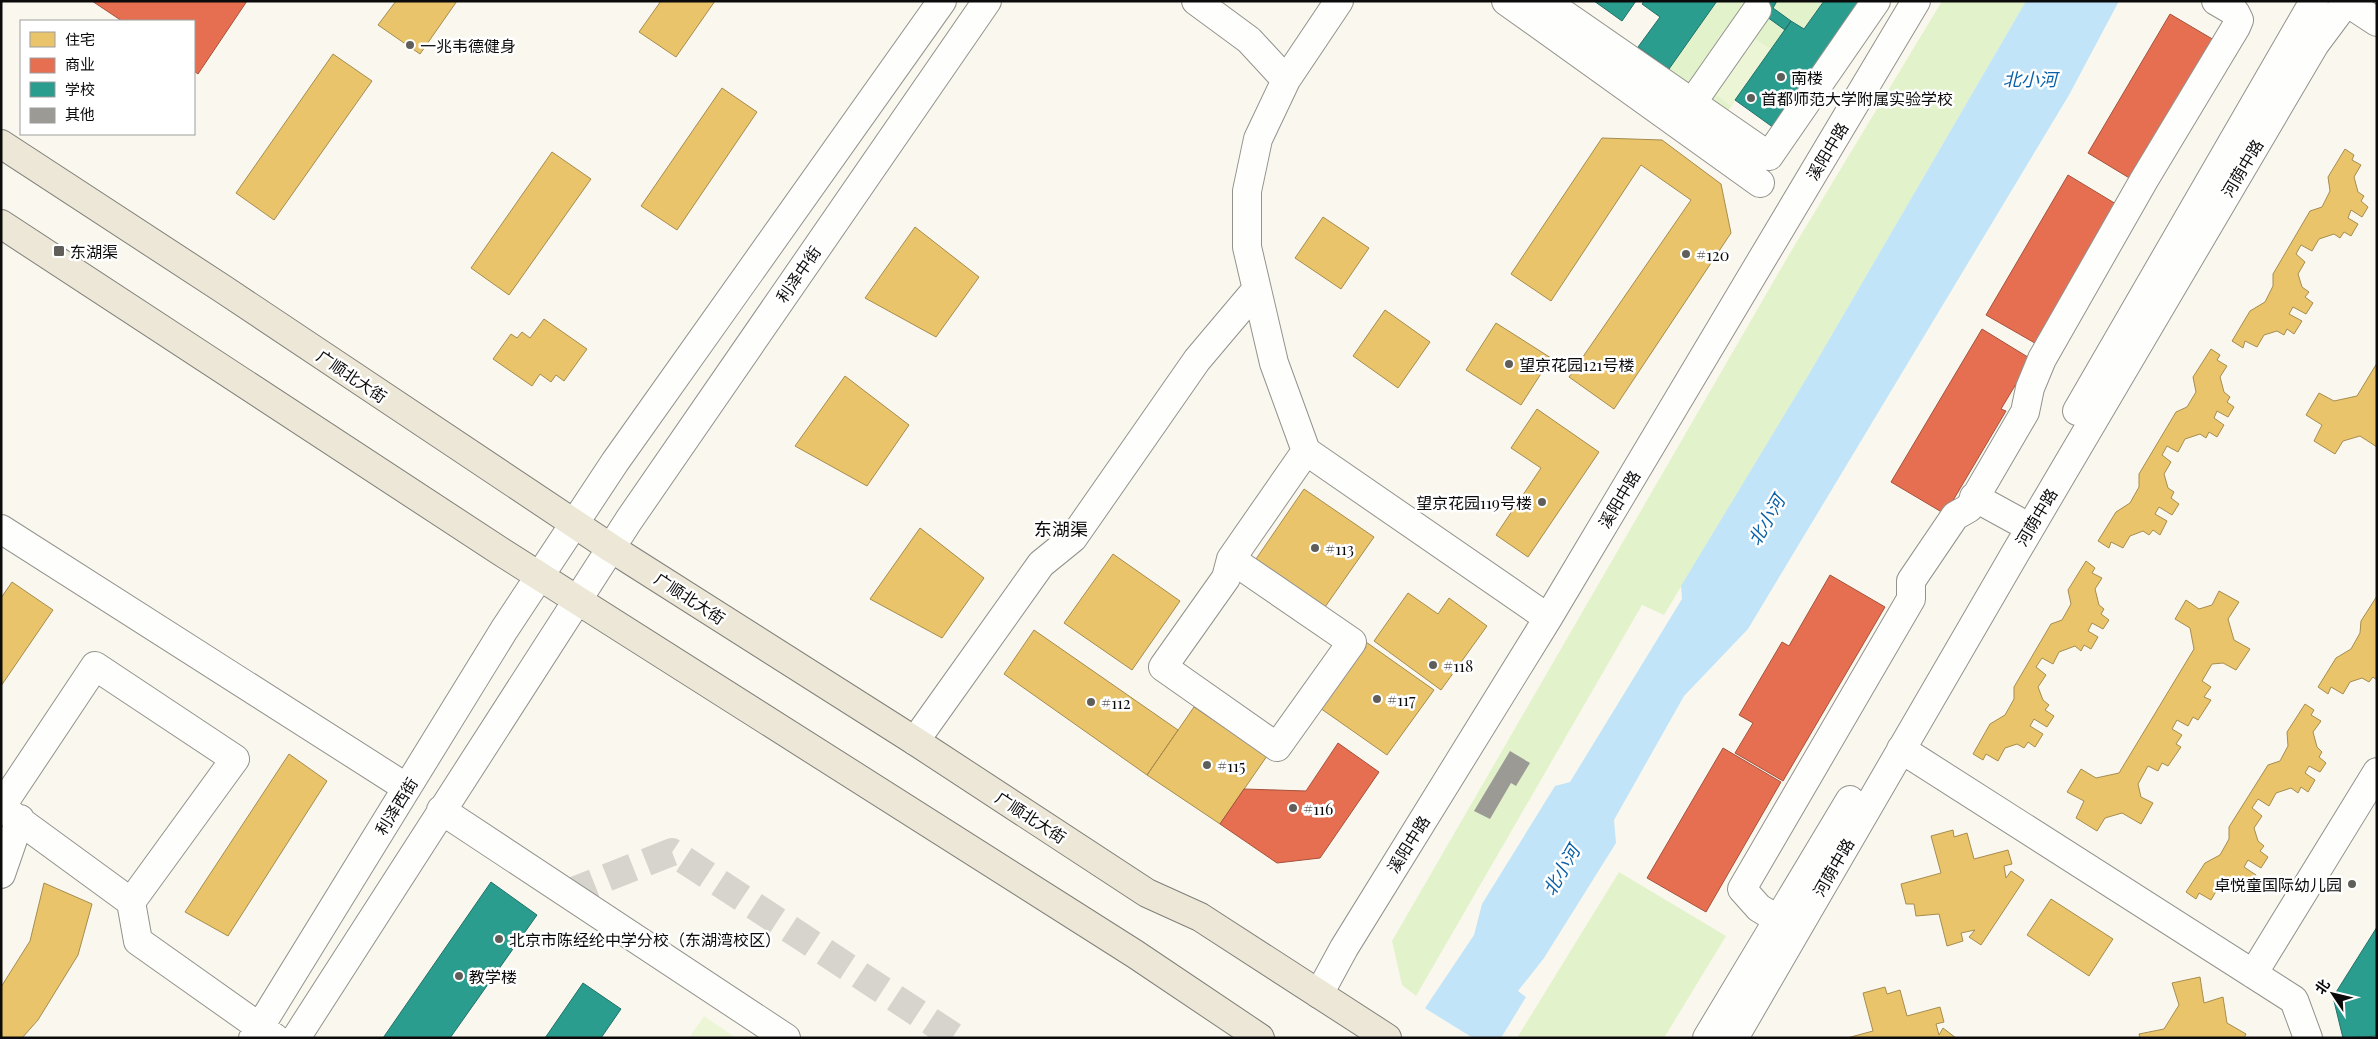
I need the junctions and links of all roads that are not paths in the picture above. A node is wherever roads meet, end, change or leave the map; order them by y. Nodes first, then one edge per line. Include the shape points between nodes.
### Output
1 (942, 1) edge
2 (986, 1) edge
3 (1196, 1) edge
4 (1339, 1) edge
5 (1506, 1) edge
6 (1545, 1) edge
7 (1876, 1) edge
8 (1916, 1) edge
9 (2216, 1) edge
10 (2314, 1) edge
11 (2346, 2) edge
12 (1757, 10) dead end
13 (2377, 22) edge
14 (1831, 57) junction
15 (1286, 80) junction
16 (1868, 82) junction
17 (1692, 103) junction
18 (1, 144) edge
19 (1760, 182) dead end
20 (1, 224) edge
21 (1256, 290) junction
22 (1306, 451) junction
23 (1974, 497) junction
24 (2016, 520) junction
25 (574, 524) junction
26 (1, 529) edge
27 (611, 548) junction
28 (1231, 559) junction
29 (540, 575) junction
30 (578, 599) junction
31 (1548, 618) junction
32 (915, 741) junction
33 (1901, 749) junction
34 (2377, 772) edge
35 (406, 788) junction
36 (441, 810) junction
37 (8, 811) edge
38 (1, 874) edge
39 (131, 902) junction
40 (1779, 920) junction
41 (2253, 974) junction
42 (1318, 994) junction
43 (262, 1034) edge
44 (296, 1038) edge
45 (786, 1038) edge
46 (1260, 1038) edge
47 (1387, 1038) edge
48 (1707, 1038) edge
49 (1734, 1038) edge
50 (2308, 1038) edge

1 - 25 street via 758,258
2 - 27 street, 利泽中街
3 - 15 street via 1249,40
4 - 15 street
5 - 19 street
6 - 17 street
7 - 14 street
8 - 16 street, 溪阳中路
9 - 23 street via 2235,12 2236,27 2042,358 2025,412
10 - 24 street, 河荫中路
11 - 13 street
11 - 33 street, 河荫中路 via 2305,61
12 - 17 street
14 - 16 street
14 - 17 street via 1769,156
15 - 21 street via 1258,139 1247,191 1247,247
16 - 31 street, 溪阳中路
18 - 25 main road, 广顺北大街
20 - 29 main road
21 - 22 street via 1274,363
21 - 32 street via 1197,360 1073,538 1041,564
22 - 28 street
22 - 31 street
23 - 24 street
23 - 40 street via 1968,508 1955,516 1912,581 1911,599 1742,889 1759,908
24 - 40 street, 河荫中路
25 - 27 main road, 广顺北大街
25 - 29 street, 利泽西街
26 - 35 street
27 - 30 street, 利泽中街
27 - 32 main road, 广顺北大街
28 - 28 street via 1226,578 1163,668 1277,747 1352,642
29 - 30 main road
29 - 35 street, 利泽西街
30 - 36 street
30 - 46 main road via 1135,954
31 - 42 street, 溪阳中路
32 - 42 main road, 广顺北大街 via 1147,893 1200,917
33 - 41 street
33 - 49 street, 河荫中路
34 - 41 street
35 - 43 street, 利泽西街
36 - 44 street
36 - 45 street
37 - 38 street
37 - 39 street
37 - 39 street via 95,666 235,759
39 - 43 street via 138,941
40 - 48 street, 河荫中路
41 - 50 street via 2294,1000
42 - 47 main road, 广顺北大街

